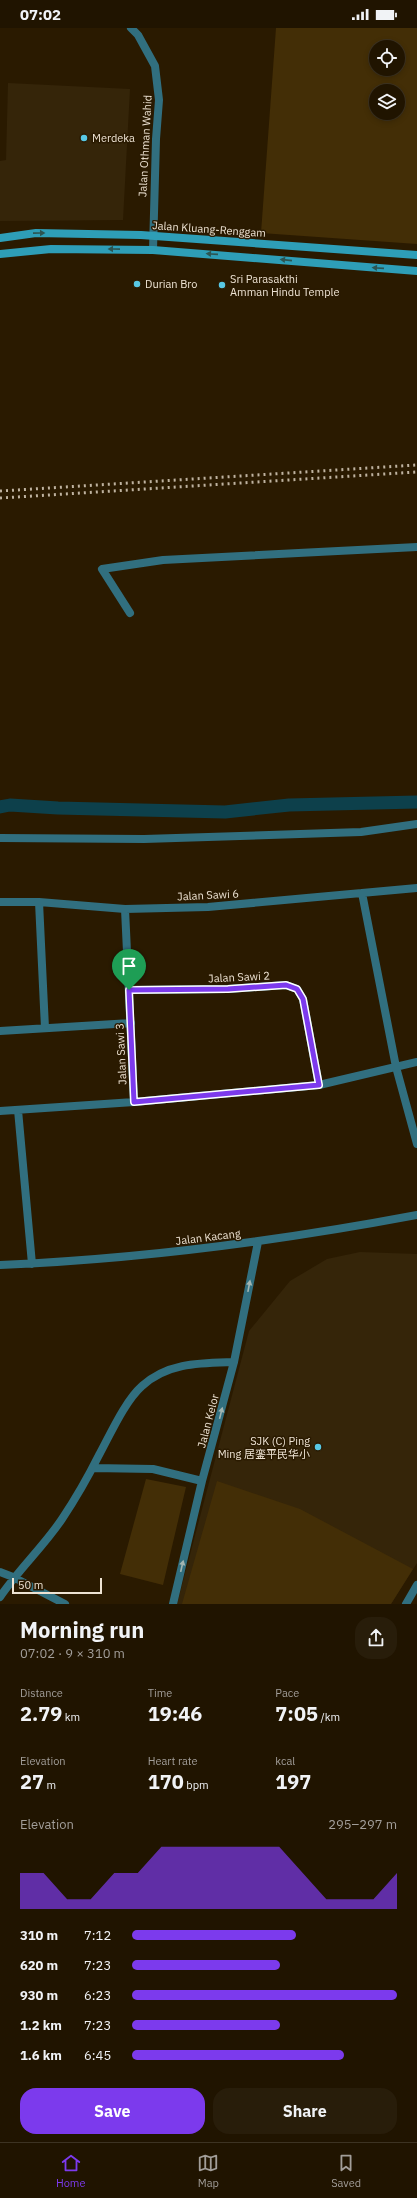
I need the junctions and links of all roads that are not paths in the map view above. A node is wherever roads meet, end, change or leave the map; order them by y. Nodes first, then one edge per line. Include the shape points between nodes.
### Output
1 (131, 28) edge
2 (152, 236) junction
3 (0, 238) edge
4 (152, 250) junction
5 (0, 254) edge
6 (417, 255) edge
7 (417, 271) edge
8 (417, 547) edge
9 (130, 613) dead end
10 (417, 824) edge
11 (0, 838) edge
12 (417, 888) edge
13 (362, 894) junction
14 (0, 902) edge
15 (40, 902) junction
16 (125, 908) junction
17 (129, 990) junction
18 (131, 1023) junction
19 (45, 1028) junction
20 (0, 1031) edge
21 (417, 1062) edge
22 (396, 1067) junction
23 (319, 1085) junction
24 (134, 1102) junction
25 (18, 1110) junction
26 (0, 1111) edge
27 (417, 1144) edge
28 (417, 1215) edge
29 (258, 1242) junction
30 (32, 1264) junction
31 (0, 1265) edge
32 (234, 1362) junction
33 (93, 1468) junction
34 (202, 1481) junction
35 (0, 1572) edge
36 (14, 1577) junction
37 (417, 1585) edge
38 (0, 1597) edge
39 (64, 1604) edge
40 (173, 1604) edge
41 (406, 1604) edge

1 - 2 street, Jalan Othman Wahid via 138,35 156,66 159,100
3 -> 2 main road, Jalan Kluang-Renggam via 36,233
2 - 4 street, Jalan Othman Wahid
2 - 6 main road, Jalan Kluang-Renggam
4 -> 5 main road via 50,249
7 -> 4 main road
8 - 9 street via 163,560 102,569
10 - 11 street via 361,832 144,839
12 - 13 street, Jalan Sawi 6
13 - 16 street, Jalan Sawi 6 via 208,907
13 - 22 street
14 - 15 street, Jalan Sawi 6
15 - 16 street, Jalan Sawi 6
15 - 19 street
16 - 17 street, Jalan Sawi 3
17 - 18 street, Jalan Sawi 3
17 - 23 street, Jalan Sawi 2 via 228,989 286,985 297,989 303,999
18 - 19 street
18 - 24 street, Jalan Sawi 3
19 - 20 street
21 - 22 street
22 - 23 street
22 - 27 street
23 - 24 street
24 - 25 street
25 - 26 street
25 - 30 street
28 - 29 street, Jalan Kacang
29 - 30 street, Jalan Kacang via 125,1258
32 -> 29 street, Jalan Kelor
30 - 31 street, Jalan Kacang
32 - 33 street via 190,1363 163,1372 142,1386 119,1418
34 -> 32 street, Jalan Kelor
33 - 34 street via 153,1469
33 - 36 street via 62,1520
40 -> 34 street, Jalan Kelor
35 - 36 street
36 - 38 street
36 - 39 street
37 - 41 street

